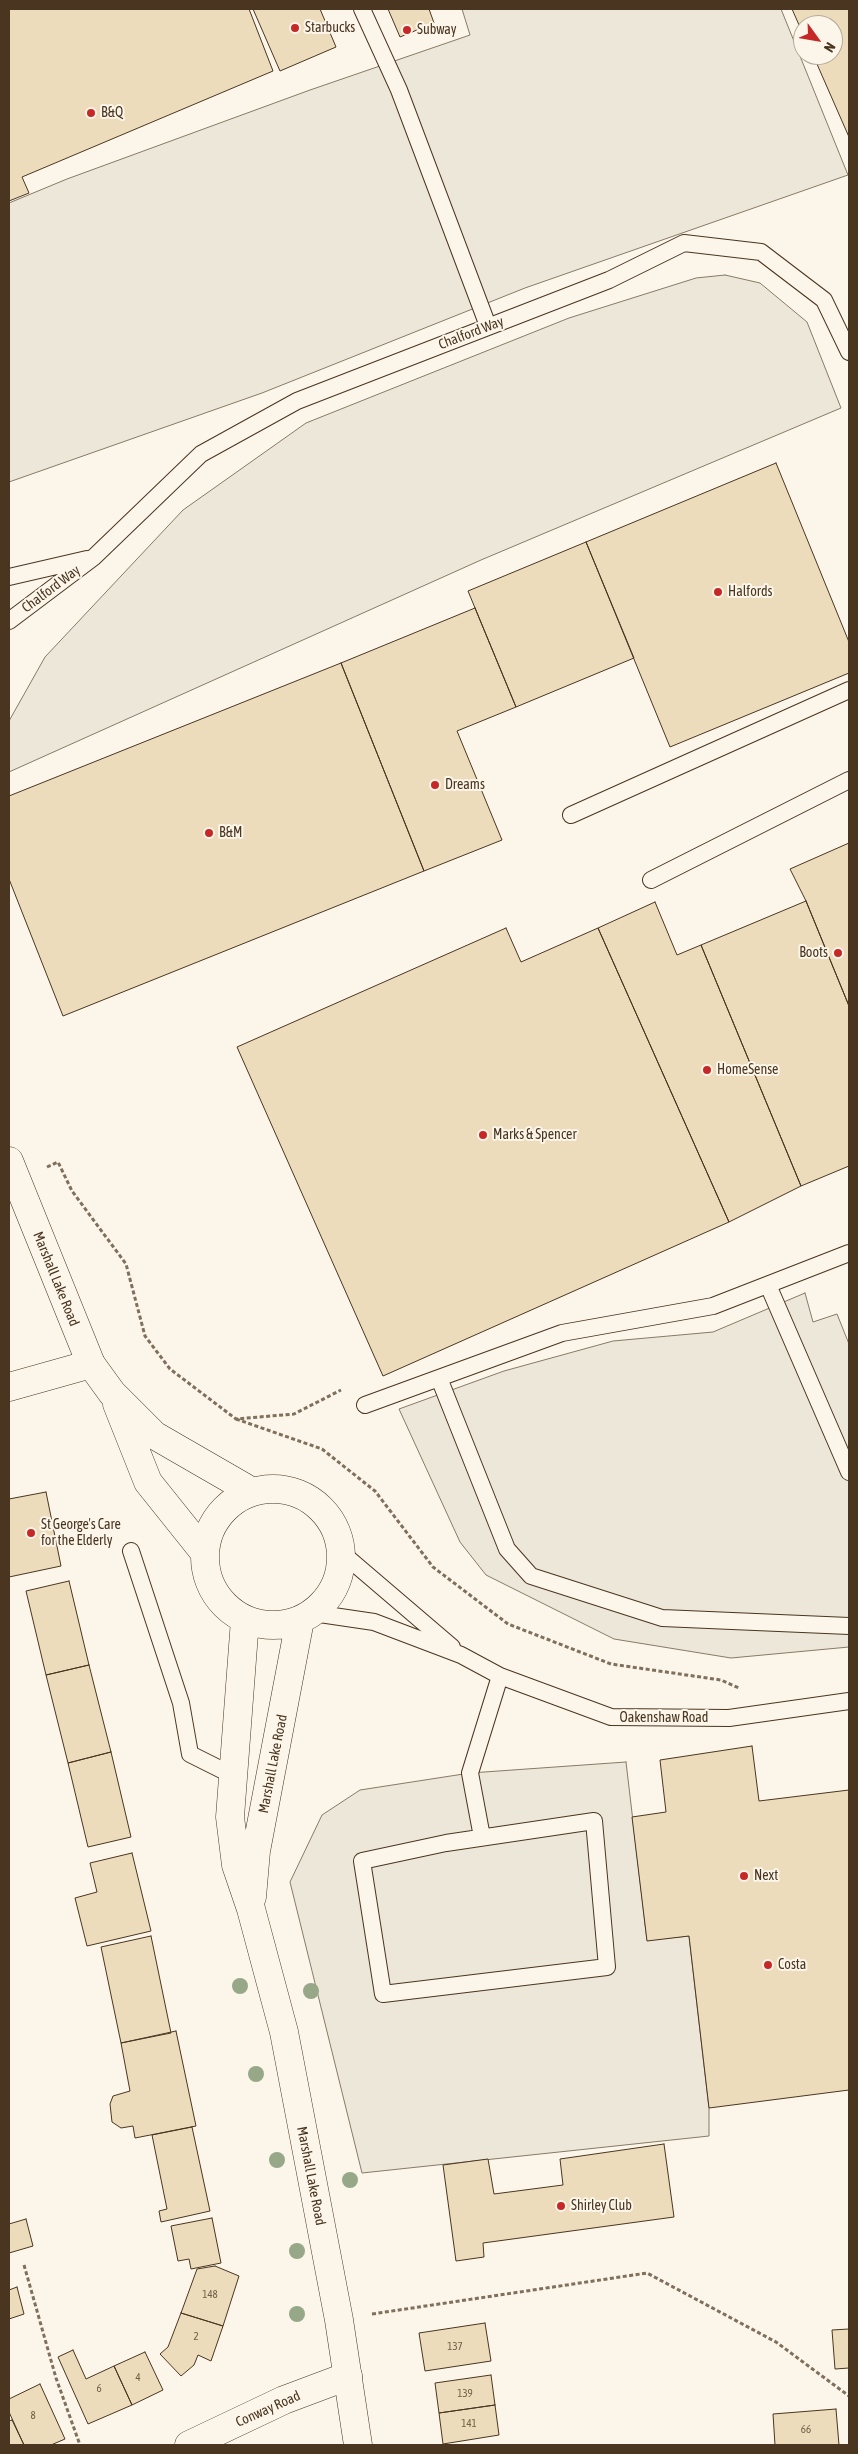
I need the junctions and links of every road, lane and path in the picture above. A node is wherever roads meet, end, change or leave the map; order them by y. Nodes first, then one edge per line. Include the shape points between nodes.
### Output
1 (362, 9) edge
2 (488, 326) junction
3 (849, 352) edge
4 (94, 557) junction
5 (9, 577) edge
6 (9, 621) edge
7 (849, 690) edge
8 (849, 780) edge
9 (571, 815) dead end
10 (651, 880) dead end
11 (13, 1170) edge
12 (849, 1254) edge
13 (768, 1285) junction
14 (91, 1364) junction
15 (439, 1378) junction
16 (348, 1386) dead end
17 (9, 1387) edge
18 (112, 1393) junction
19 (365, 1405) dead end
20 (849, 1472) edge
21 (251, 1491) junction
22 (131, 1551) dead end
23 (204, 1552) junction
24 (342, 1553) junction
25 (307, 1616) junction
26 (245, 1620) junction
27 (849, 1626) edge
28 (461, 1655) junction
29 (500, 1676) junction
30 (849, 1701) edge
31 (234, 1776) junction
32 (482, 1837) junction
33 (251, 1909) junction
34 (24, 2265) dead end
35 (339, 2320) junction
36 (348, 2376) junction
37 (849, 2396) edge
38 (80, 2445) edge
39 (189, 2445) edge
40 (358, 2445) edge

1 - 2 lane via 400,90
2 - 3 lane, Chalford Way via 609,280 684,244 761,252 824,300
2 - 4 lane, Chalford Way via 297,401 201,454
4 - 5 lane, Chalford Way
4 - 6 lane, Chalford Way
7 - 9 lane
8 - 10 lane
11 - 14 main road, Marshall Lake Road
11 - 16 path via 58,1162 72,1192 126,1264 145,1336 170,1369 236,1420 294,1414
12 - 13 lane
13 - 15 lane via 713,1306 562,1333
13 - 20 lane
14 - 17 main road
14 - 18 main road, Marshall Lake Road
15 - 19 lane
15 - 27 lane via 507,1549 531,1576 662,1618
18 - 21 main road, Marshall Lake Road via 154,1435
18 - 23 main road, Marshall Lake Road via 148,1482
21 - 23 main road via 218,1514
21 - 24 main road via 276,1487 302,1493 322,1508 336,1528
22 - 31 lane via 181,1703 190,1754
23 - 26 main road via 208,1580 222,1604
24 - 25 main road via 332,1593
24 - 28 lane, Oakenshaw Road
25 - 26 main road via 272,1626
25 - 28 lane, Oakenshaw Road via 374,1622
25 - 33 main road, Marshall Lake Road via 256,1851
26 - 31 main road, Marshall Lake Road
28 - 29 lane, Oakenshaw Road
29 - 30 lane, Oakenshaw Road via 610,1718 729,1718
29 - 32 lane via 470,1774
31 - 33 main road, Marshall Lake Road via 230,1817 236,1865
32 - 32 lane via 594,1821 607,1967 383,1994 362,1861
33 - 35 main road, Marshall Lake Road via 284,2032
34 - 38 path via 56,2378
35 - 36 main road, Marshall Lake Road
35 - 37 path via 647,2273 776,2342
36 - 39 main road, Conway Road via 284,2400
36 - 40 main road, Marshall Lake Road

